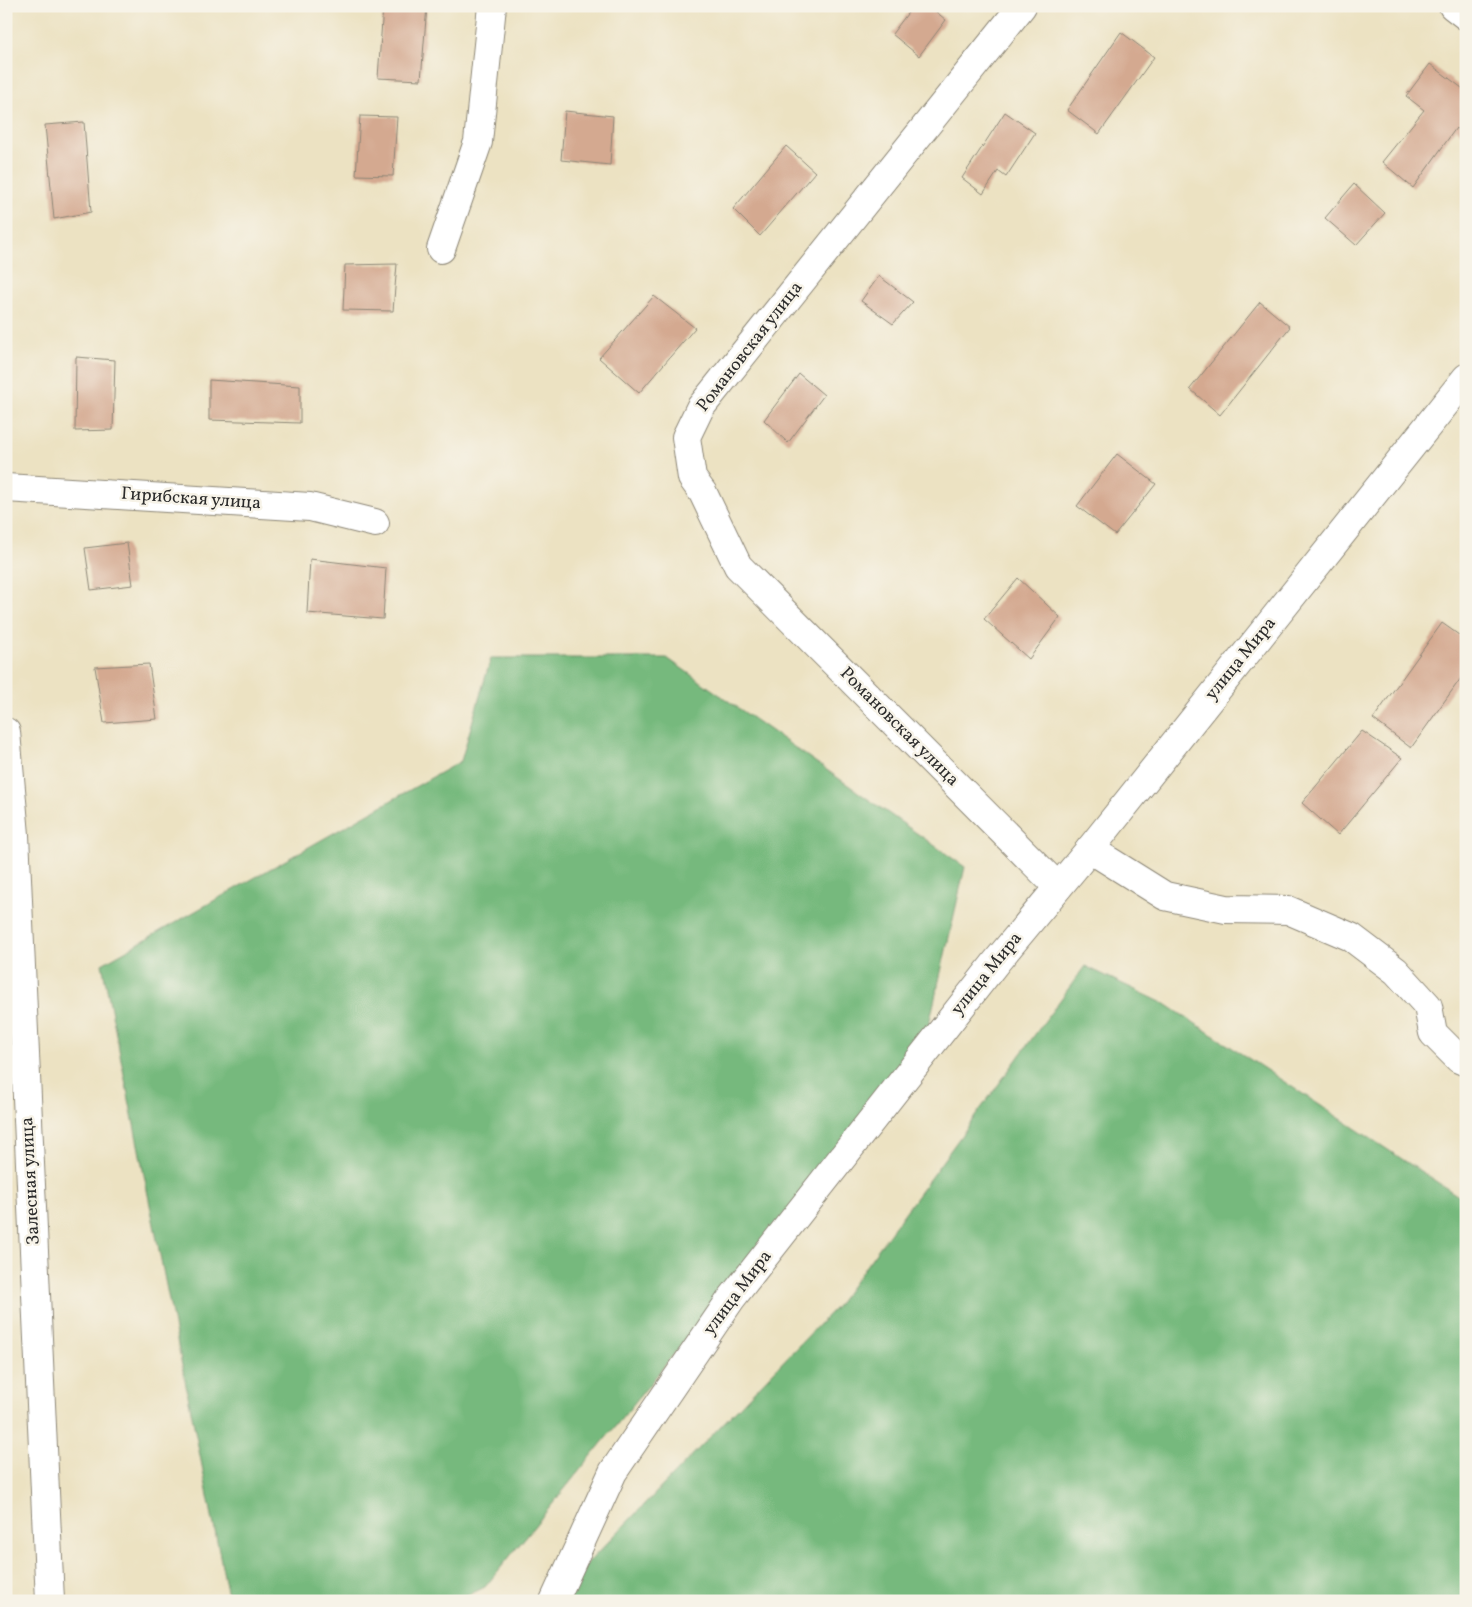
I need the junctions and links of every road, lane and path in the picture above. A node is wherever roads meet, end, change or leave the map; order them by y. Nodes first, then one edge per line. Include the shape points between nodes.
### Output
1 (492, 6) edge
2 (1022, 6) edge
3 (1453, 6) edge
4 (1466, 16) edge
5 (441, 249) dead end
6 (1466, 378) edge
7 (6, 488) edge
8 (375, 523) dead end
9 (6, 732) edge
10 (1090, 849) junction
11 (1058, 887) junction
12 (1466, 1062) edge
13 (50, 1601) edge
14 (554, 1601) edge

1 - 5 street via 478,142
2 - 11 street, Романовская улица via 700,408 686,437 692,478 703,493 738,566
3 - 4 street
6 - 10 street, улица Мира
7 - 8 street, Гирибская улица via 310,507
9 - 13 street, Залесная улица via 15,835
10 - 11 street, улица Мира
10 - 12 street via 1165,896 1226,909 1288,910 1351,937 1396,971 1428,1006 1433,1033
11 - 14 street, улица Мира via 731,1299 613,1472

